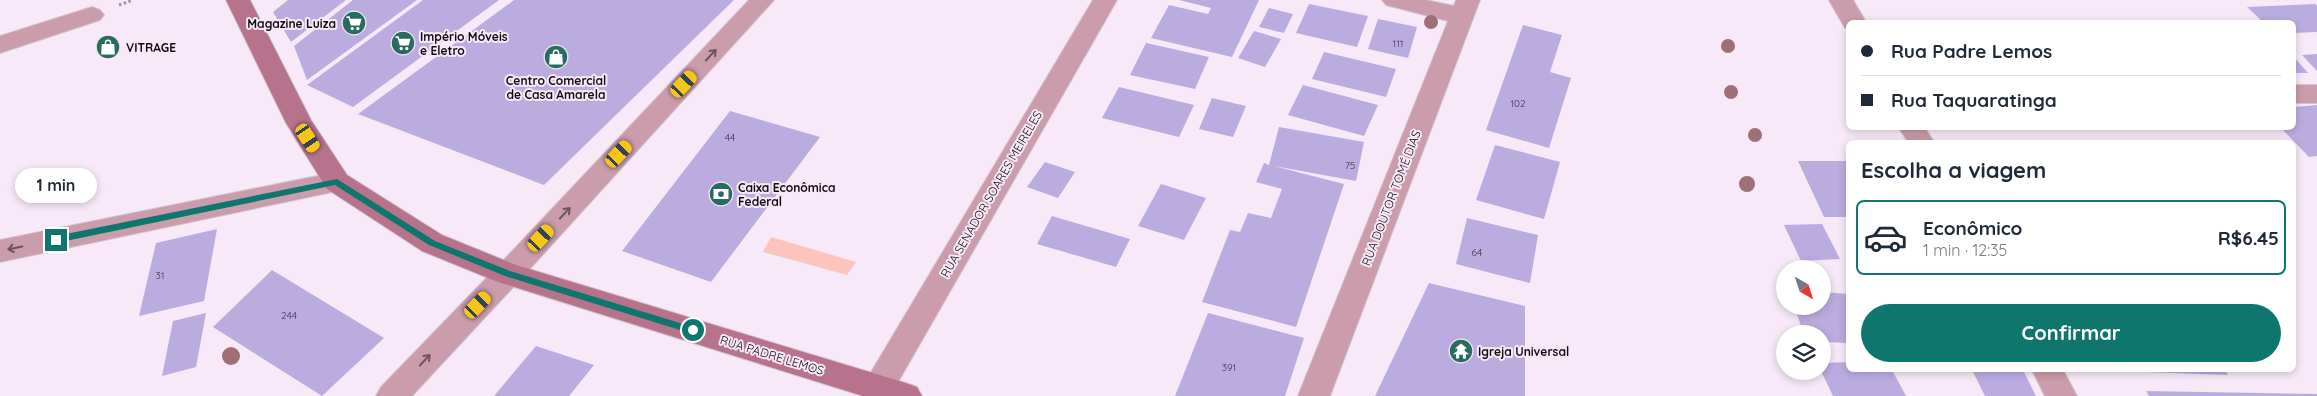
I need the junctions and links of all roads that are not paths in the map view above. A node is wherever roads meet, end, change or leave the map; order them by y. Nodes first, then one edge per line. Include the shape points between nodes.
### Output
1 (238, 0) edge
2 (762, 0) edge
3 (1105, 0) edge
4 (1394, 0) edge
5 (1841, 0) edge
6 (1464, 8) edge
7 (92, 15) dead end
8 (1853, 20) edge
9 (0, 45) edge
10 (2296, 94) edge
11 (2317, 94) edge
12 (337, 182) junction
13 (0, 251) edge
14 (508, 274) junction
15 (2048, 372) edge
16 (892, 392) edge
17 (392, 396) edge
18 (1314, 396) edge
19 (2061, 396) edge

1 - 12 main road, RUA PADRE LEMOS via 299,123
14 -> 2 street
3 - 16 street, RUA SENADOR SOARES MEIRELES
4 - 6 street
5 - 8 street
6 - 18 street, RUA DOUTOR TOMÉ DIAS
7 - 9 street
10 - 11 street
12 -> 13 street
12 - 14 main road, RUA PADRE LEMOS via 432,243
14 - 16 main road, RUA PADRE LEMOS
17 -> 14 street
15 - 19 street

